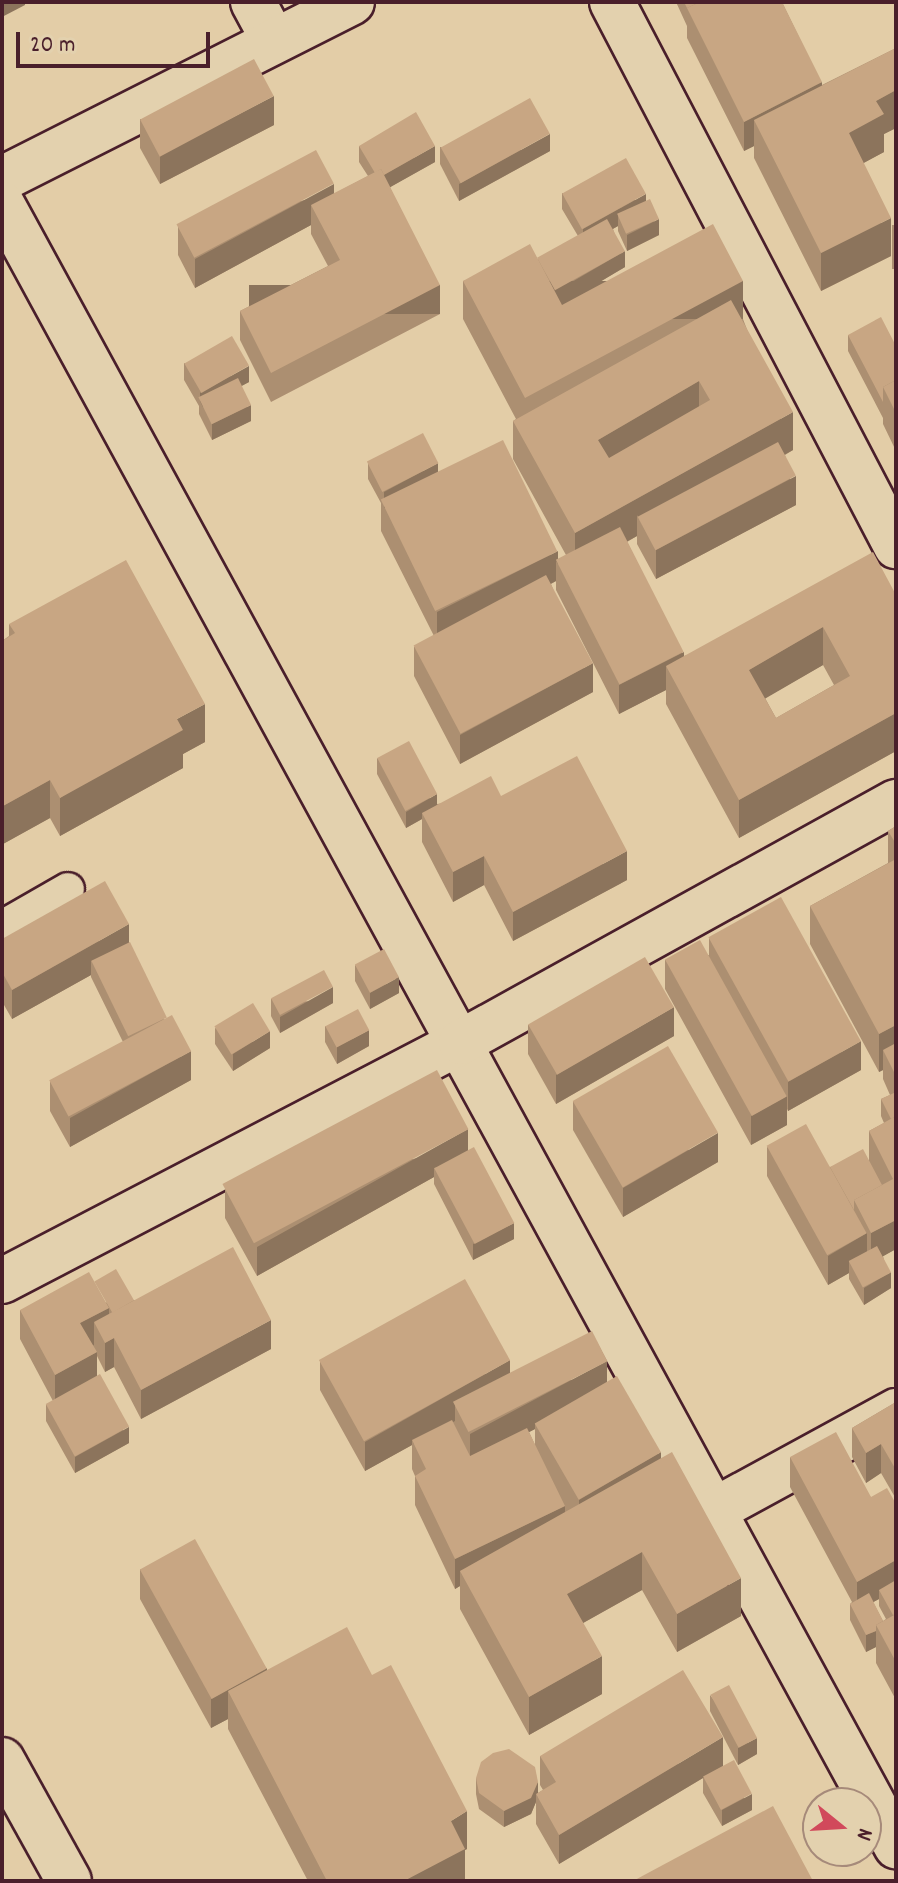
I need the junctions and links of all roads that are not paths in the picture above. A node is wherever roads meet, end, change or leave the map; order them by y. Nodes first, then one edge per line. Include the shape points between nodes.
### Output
1 (253, 2) edge
2 (352, 2) edge
3 (612, 2) edge
4 (274, 41) junction
5 (2, 179) edge
6 (2, 204) edge
7 (896, 546) edge
8 (896, 802) edge
9 (68, 889) dead end
10 (2, 927) edge
11 (461, 1042) junction
12 (2, 1281) edge
13 (896, 1411) edge
14 (711, 1512) junction
15 (2, 1760) edge
16 (896, 1846) edge
17 (69, 1881) edge

1 - 4 main road
2 - 4 main road
3 - 7 main road
4 - 5 main road
6 - 11 main road
8 - 11 main road
9 - 10 lane
11 - 12 main road
11 - 14 main road
13 - 14 main road
14 - 16 main road
15 - 17 main road

